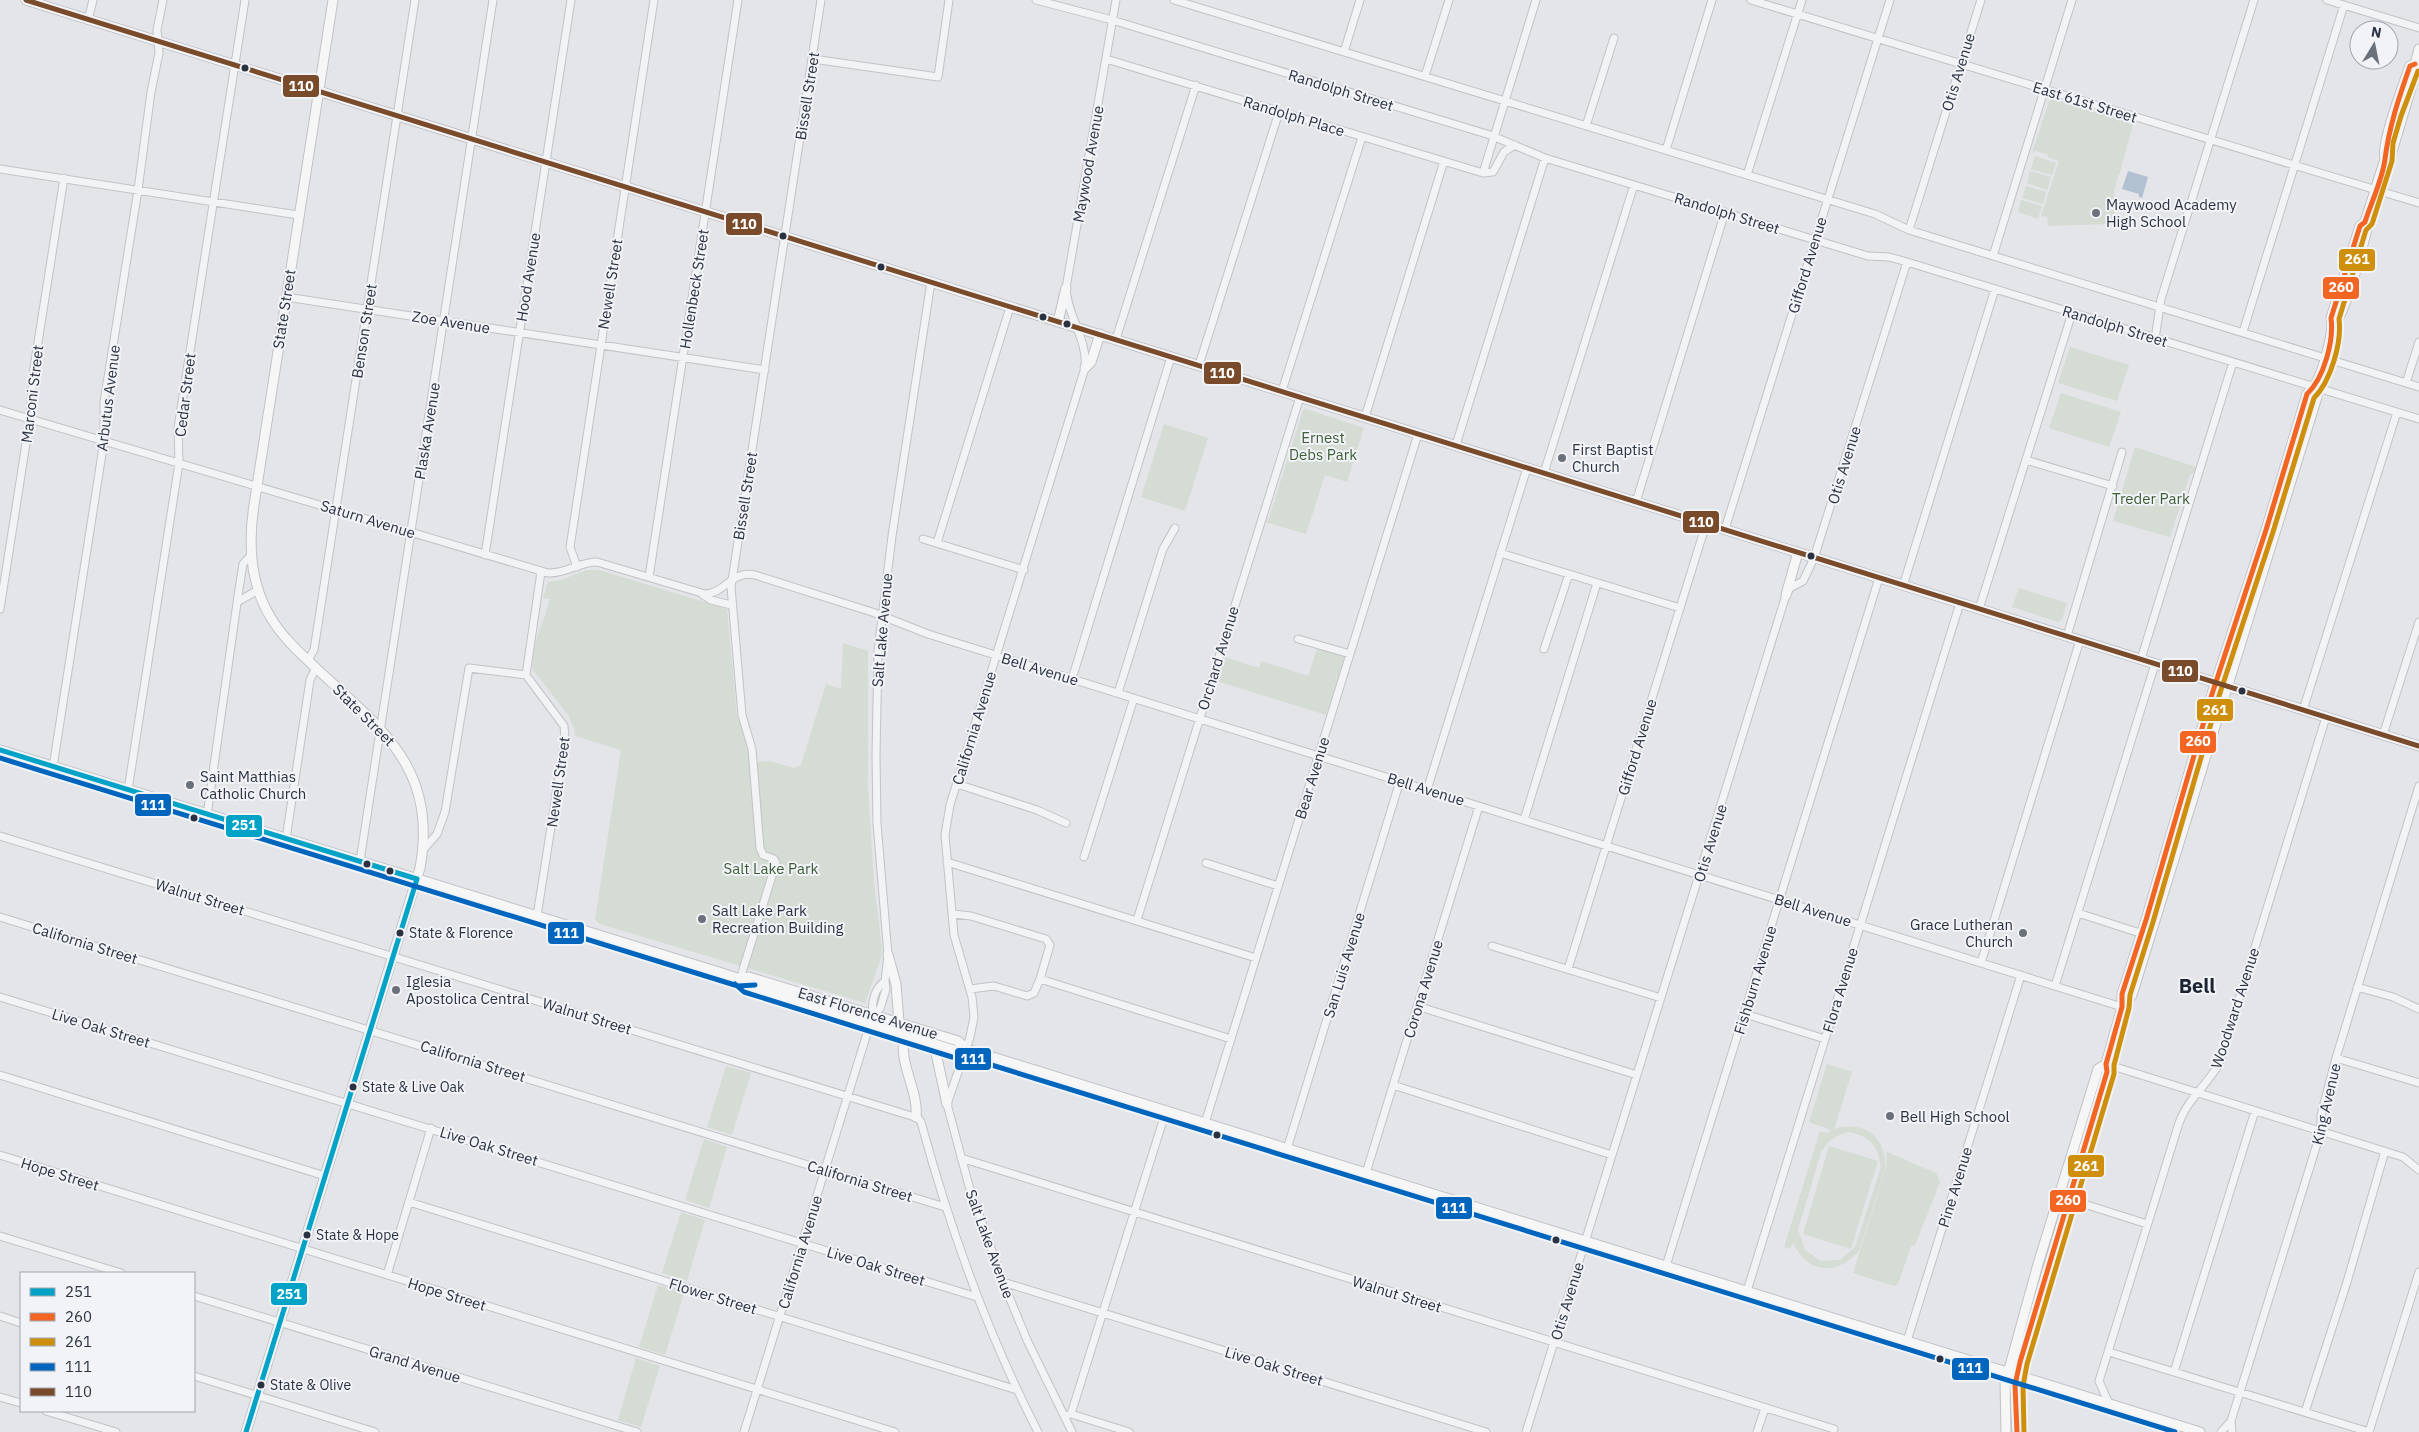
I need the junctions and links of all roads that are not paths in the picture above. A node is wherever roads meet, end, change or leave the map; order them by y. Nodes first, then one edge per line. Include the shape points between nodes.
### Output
1 (26, 0) edge
2 (93, 0) edge
3 (164, 0) edge
4 (245, 0) edge
5 (333, 0) edge
6 (416, 0) edge
7 (493, 0) edge
8 (571, 0) edge
9 (654, 0) edge
10 (738, 0) edge
11 (821, 0) edge
12 (949, 0) edge
13 (1036, 0) edge
14 (1116, 0) edge
15 (1174, 0) edge
16 (1360, 0) edge
17 (1449, 0) edge
18 (1536, 0) edge
19 (1712, 0) edge
20 (1751, 0) edge
21 (1802, 0) edge
22 (1890, 0) edge
23 (1981, 0) edge
24 (2072, 0) edge
25 (2254, 0) edge
26 (2327, 0) edge
27 (2344, 5) junction
28 (1797, 14) junction
29 (88, 20) junction
30 (1112, 20) junction
31 (2419, 28) edge
32 (1614, 38) dead end
33 (1878, 38) junction
34 (157, 41) junction
35 (2419, 49) edge
36 (1344, 52) junction
37 (1106, 58) junction
38 (812, 59) junction
39 (1961, 64) junction
40 (234, 65) junction
41 (1425, 76) junction
42 (1196, 86) junction
43 (2044, 89) junction
44 (318, 91) junction
45 (1505, 101) junction
46 (1280, 112) junction
47 (397, 116) junction
48 (1586, 126) junction
49 (1494, 136) junction
50 (1362, 137) junction
51 (472, 139) junction
52 (2210, 141) junction
53 (1515, 145) junction
54 (1666, 150) junction
55 (1545, 158) junction
56 (1444, 161) junction
57 (546, 162) junction
58 (2295, 166) junction
59 (0, 169) edge
60 (1483, 173) junction
61 (1747, 175) junction
62 (64, 178) junction
63 (1634, 185) junction
64 (625, 187) junction
65 (138, 190) junction
66 (2375, 191) junction
67 (1828, 200) junction
68 (213, 202) junction
69 (2419, 203) edge
70 (706, 212) junction
71 (1725, 212) junction
72 (298, 215) junction
73 (1909, 230) junction
74 (785, 236) junction
75 (1815, 240) junction
76 (1993, 256) junction
77 (1907, 262) junction
78 (931, 282) junction
79 (1066, 288) junction
80 (1995, 289) junction
81 (286, 297) junction
82 (1010, 307) junction
83 (2159, 308) junction
84 (368, 309) junction
85 (2072, 313) junction
86 (443, 321) junction
87 (1058, 322) junction
88 (1077, 328) junction
89 (519, 332) junction
90 (2243, 332) junction
91 (1100, 334) junction
92 (2155, 338) junction
93 (1116, 339) junction
94 (2419, 342) edge
95 (601, 345) junction
96 (1171, 357) junction
97 (683, 358) junction
98 (2324, 359) junction
99 (2233, 362) junction
100 (1199, 365) junction
101 (1085, 368) junction
102 (765, 370) junction
103 (2406, 383) junction
104 (2315, 386) junction
105 (2419, 387) edge
106 (1282, 391) junction
107 (1300, 397) junction
108 (0, 410) edge
109 (2397, 412) junction
110 (1364, 417) junction
111 (30, 418) junction
112 (2419, 419) edge
113 (1418, 434) junction
114 (104, 441) junction
115 (1456, 445) junction
116 (2122, 452) dead end
117 (2026, 460) junction
118 (179, 463) junction
119 (1527, 468) junction
120 (1544, 473) junction
121 (257, 486) junction
122 (2113, 486) junction
123 (1636, 502) junction
124 (336, 509) junction
125 (1706, 524) junction
126 (1175, 528) dead end
127 (1725, 530) junction
128 (411, 532) junction
129 (923, 539) dead end
130 (938, 543) junction
131 (1798, 552) junction
132 (1500, 553) junction
133 (485, 555) junction
134 (250, 556) junction
135 (1814, 558) junction
136 (577, 566) junction
137 (1024, 570) junction
138 (541, 572) junction
139 (1569, 574) junction
140 (649, 577) junction
141 (1879, 578) junction
142 (732, 579) junction
143 (1597, 583) junction
144 (1902, 586) junction
145 (258, 590) junction
146 (701, 593) junction
147 (1786, 596) junction
148 (238, 601) junction
149 (1960, 603) junction
150 (731, 605) junction
151 (1680, 608) junction
152 (1979, 609) junction
153 (0, 610) edge
154 (882, 616) junction
155 (2419, 622) edge
156 (2067, 636) junction
157 (1298, 639) dead end
158 (2080, 640) junction
159 (1544, 648) dead end
160 (1350, 654) junction
161 (997, 655) junction
162 (2141, 659) junction
163 (308, 660) junction
164 (2155, 664) junction
165 (316, 667) junction
166 (526, 675) junction
167 (1072, 679) junction
168 (2216, 683) junction
169 (2227, 686) junction
170 (1118, 693) junction
171 (1134, 698) junction
172 (2302, 710) junction
173 (2326, 717) junction
174 (1199, 718) junction
175 (381, 728) junction
176 (2383, 735) junction
177 (2419, 746) edge
178 (0, 750) edge
179 (1318, 756) junction
180 (53, 767) junction
181 (1400, 781) junction
182 (957, 784) junction
183 (2419, 786) edge
184 (128, 790) junction
185 (1427, 790) junction
186 (1479, 806) junction
187 (207, 814) junction
188 (1524, 820) junction
189 (1066, 823) dead end
190 (0, 836) edge
191 (286, 838) junction
192 (2170, 841) junction
193 (1606, 846) junction
194 (424, 850) junction
195 (1084, 857) dead end
196 (360, 862) junction
197 (947, 862) junction
198 (1206, 863) dead end
199 (2172, 866) junction
200 (1700, 875) junction
201 (417, 879) junction
202 (1278, 886) junction
203 (1780, 900) junction
204 (2078, 913) junction
205 (953, 914) junction
206 (537, 916) junction
207 (0, 917) edge
208 (1137, 920) junction
209 (1860, 925) junction
210 (2146, 935) junction
211 (1492, 946) dead end
212 (888, 955) junction
213 (392, 956) junction
214 (1256, 958) junction
215 (1981, 963) junction
216 (1568, 969) junction
217 (2021, 975) junction
218 (740, 979) junction
219 (1040, 979) junction
220 (2055, 986) junction
221 (2357, 988) junction
222 (970, 989) junction
223 (0, 997) edge
224 (1661, 998) junction
225 (1418, 1006) junction
226 (2122, 1007) junction
227 (2419, 1008) edge
228 (873, 1014) junction
229 (1745, 1014) junction
230 (899, 1022) junction
231 (870, 1024) junction
232 (370, 1029) junction
233 (905, 1035) junction
234 (1231, 1039) junction
235 (1825, 1039) junction
236 (934, 1044) junction
237 (966, 1049) junction
238 (2336, 1058) junction
239 (2106, 1064) junction
240 (1637, 1075) junction
241 (0, 1076) edge
242 (2419, 1084) edge
243 (1393, 1085) junction
244 (2196, 1093) junction
245 (848, 1096) junction
246 (347, 1103) junction
247 (947, 1104) junction
248 (1166, 1111) junction
249 (2255, 1111) junction
250 (916, 1117) junction
251 (1205, 1123) junction
252 (431, 1128) junction
253 (2321, 1131) junction
254 (1287, 1149) junction
255 (2385, 1152) junction
256 (0, 1155) edge
257 (1612, 1155) junction
258 (961, 1158) junction
259 (825, 1170) junction
260 (2419, 1170) edge
261 (1366, 1173) junction
262 (325, 1176) junction
263 (2059, 1196) junction
264 (2069, 1199) junction
265 (409, 1202) junction
266 (945, 1207) junction
267 (1134, 1212) junction
268 (2147, 1224) junction
269 (0, 1236) edge
270 (1585, 1241) junction
271 (803, 1243) junction
272 (302, 1249) junction
273 (1666, 1266) junction
274 (118, 1272) edge
275 (2419, 1272) edge
276 (387, 1275) junction
277 (1004, 1282) junction
278 (1747, 1291) junction
279 (195, 1296) edge
280 (977, 1297) junction
281 (1103, 1313) junction
282 (0, 1316) edge
283 (780, 1316) junction
284 (280, 1322) junction
285 (20, 1323) edge
286 (1907, 1341) junction
287 (1554, 1342) junction
288 (2109, 1352) junction
289 (2174, 1372) junction
290 (2012, 1374) junction
291 (195, 1376) edge
292 (758, 1390) junction
293 (1017, 1390) junction
294 (2240, 1392) junction
295 (257, 1396) junction
296 (0, 1397) edge
297 (20, 1403) edge
298 (2109, 1404) junction
299 (1765, 1408) junction
300 (49, 1412) edge
301 (2305, 1412) junction
302 (1068, 1415) junction
303 (2231, 1421) junction
304 (1834, 1429) dead end
305 (116, 1432) edge
306 (246, 1432) edge
307 (375, 1432) edge
308 (637, 1432) edge
309 (744, 1432) edge
310 (895, 1432) edge
311 (1038, 1432) edge
312 (1072, 1432) edge
313 (1129, 1432) edge
314 (1486, 1432) edge
315 (1526, 1432) edge
316 (1757, 1432) edge
317 (2006, 1432) edge
318 (2016, 1432) edge
319 (2200, 1432) edge
320 (2221, 1432) edge
321 (2232, 1432) edge
322 (2369, 1432) edge

1 - 29 main road
2 - 29 street
3 - 34 street, Arbutus Avenue via 156,30
4 - 40 street, Cedar Street
5 - 44 main road, State Street
6 - 47 street, Benson Street
7 - 51 street, Plaska Avenue
8 - 57 street, Hood Avenue
9 - 64 street, Newell Street
10 - 70 street, Hollenbeck Street
11 - 38 street, Bissell Street
12 - 38 street via 938,77
13 - 30 street, Randolph Street
14 - 30 street, Maywood Avenue
15 - 36 street, Randolph Street
16 - 36 street
17 - 41 street
18 - 45 street
19 - 54 street
20 - 28 street, East 61st Street
21 - 28 street
22 - 33 street, Gifford Avenue
23 - 39 street, Otis Avenue
24 - 43 street
25 - 52 street
26 - 27 street
27 - 31 street
27 - 58 street
28 - 33 street, East 61st Street
28 - 61 street
29 - 34 main road
30 - 37 street, Maywood Avenue
30 - 49 street, Randolph Street
32 - 48 street
33 - 39 street, East 61st Street
33 - 67 street, Gifford Avenue
34 - 40 main road
34 - 65 street, Arbutus Avenue via 159,53
35 - 66 main road via 2414,64 2417,68 2391,155 2385,159
36 - 41 street, Randolph Street
37 - 42 street, Randolph Place
37 - 79 street, Maywood Avenue
38 - 74 street, Bissell Street
39 - 43 street, East 61st Street
39 - 73 street, Otis Avenue
40 - 44 main road
40 - 68 street, Cedar Street
41 - 45 street, Randolph Street
42 - 46 street, Randolph Place
42 - 93 street
43 - 52 street, East 61st Street
43 - 76 street
44 - 47 main road
44 - 72 main road, State Street
45 - 48 street, Randolph Street
45 - 49 street
46 - 50 street, Randolph Place
46 - 100 street
47 - 51 main road
47 - 84 street, Benson Street
48 - 54 street, Randolph Street
49 - 53 street, Randolph Street
49 - 60 street
50 - 56 street, Randolph Place
50 - 106 street
51 - 57 main road
51 - 86 street, Plaska Avenue
52 - 58 street, East 61st Street
52 - 83 street
53 - 55 street, Randolph Street
53 - 60 street via 1504,152 1493,172
54 - 61 street, Randolph Street
55 - 63 street, Randolph Street
55 - 115 street
56 - 60 street, Randolph Place
56 - 110 street
57 - 64 main road
57 - 89 street, Hood Avenue
58 - 66 street, East 61st Street
58 - 90 street
59 - 62 street
61 - 67 street, Randolph Street
62 - 65 street
62 - 111 street, Marconi Street via 33,374
63 - 71 street, Randolph Street
63 - 120 street
64 - 70 main road
64 - 95 street, Newell Street
65 - 68 street
65 - 114 street, Arbutus Avenue via 104,402
66 - 69 street, East 61st Street
66 - 98 main road via 2353,276 2338,321 2333,325
67 - 73 street, Randolph Street via 1875,214
67 - 75 street, Gifford Avenue
68 - 72 street
68 - 118 street, Cedar Street via 178,428
70 - 74 main road
70 - 97 street, Hollenbeck Street
71 - 75 street, Randolph Street
71 - 123 street
72 - 81 main road, State Street
73 - 76 street, Randolph Street
74 - 78 main road
74 - 102 street, Bissell Street
75 - 77 street, Randolph Street via 1868,256
75 - 127 street, Gifford Avenue
76 - 83 street, Randolph Street
77 - 80 street, Randolph Street
77 - 135 street, Otis Avenue
78 - 82 main road
78 - 154 street, Salt Lake Avenue
79 - 87 main road
79 - 88 street, Maywood Avenue via 1068,305
80 - 85 street, Randolph Street
80 - 144 street
81 - 84 street, Zoe Avenue
81 - 121 main road, State Street
82 - 87 main road
82 - 130 street
83 - 90 street, Randolph Street
83 - 92 street
84 - 86 street, Zoe Avenue
84 - 124 street, Benson Street
85 - 92 street, Randolph Street
85 - 117 street
86 - 89 street, Zoe Avenue
86 - 128 street, Plaska Avenue
87 - 88 main road
88 - 91 main road
88 - 101 street, California Avenue via 1084,345
89 - 95 street, Zoe Avenue
89 - 133 street, Hood Avenue
90 - 98 street, Randolph Street
91 - 93 main road
91 - 101 main road via 1091,362
92 - 99 street, Randolph Street
93 - 96 main road
94 - 103 street
95 - 97 street, Zoe Avenue
95 - 136 street, Newell Street via 570,546
96 - 100 main road
96 - 167 street
97 - 102 street, Zoe Avenue
97 - 140 street, Hollenbeck Street
98 - 103 street, Randolph Street
98 - 104 main road
99 - 104 street, Randolph Street
99 - 162 street
100 - 106 main road
101 - 137 street, California Avenue
102 - 142 street, Bissell Street
103 - 105 street, Randolph Street
104 - 109 street, Randolph Street
104 - 168 main road via 2307,394
104 - 169 main road via 2317,397
106 - 107 main road
107 - 110 main road
107 - 174 street, Orchard Avenue
108 - 111 street, Saturn Avenue
109 - 112 street, Randolph Street
109 - 172 street
110 - 113 main road
111 - 114 street, Saturn Avenue
111 - 153 street, Marconi Street
113 - 115 main road
113 - 160 street, Bear Avenue
114 - 118 street, Saturn Avenue
114 - 180 street, Arbutus Avenue
115 - 119 main road
116 - 122 street
117 - 122 street
117 - 152 street
118 - 121 street, Saturn Avenue
118 - 184 street, Cedar Street
119 - 120 main road
119 - 132 street
120 - 123 main road
121 - 124 street, Saturn Avenue
121 - 134 main road, State Street via 250,528
122 - 156 street
123 - 125 main road
124 - 128 street, Saturn Avenue
124 - 163 street, Benson Street via 314,650
125 - 127 main road
125 - 151 street, Gifford Avenue
126 - 170 street via 1163,549
127 - 131 main road
128 - 133 street, Saturn Avenue
128 - 175 street, Plaska Avenue
129 - 130 street
130 - 137 street
131 - 135 main road
131 - 147 main road
132 - 139 street
132 - 185 street
133 - 138 street, Saturn Avenue
134 - 145 main road, State Street
134 - 148 street via 243,564
135 - 141 main road
135 - 147 street, Otis Avenue via 1802,581 1790,588
136 - 138 street, Saturn Avenue via 562,572
136 - 140 street, Saturn Avenue via 597,562
137 - 161 street, California Avenue
138 - 166 street
139 - 143 street
139 - 159 street
140 - 146 street, Saturn Avenue
141 - 144 main road
141 - 203 street, Fishburn Avenue
142 - 146 street via 714,592
142 - 150 street, Bissell Street
142 - 154 street, Bell Avenue via 742,574 755,575
143 - 151 street
143 - 188 street
144 - 149 main road
145 - 148 street
145 - 163 main road, State Street via 271,618
146 - 150 street, Saturn Avenue via 711,600
147 - 200 street, Otis Avenue
148 - 187 street
149 - 152 main road
149 - 209 street, Flora Avenue
150 - 218 street, Bissell Street via 742,715 752,749 760,848 763,855 776,863
151 - 193 street, Gifford Avenue
152 - 156 main road
154 - 161 street, Bell Avenue
154 - 212 street, Salt Lake Avenue via 877,680 876,778 879,861
155 - 176 street
156 - 158 main road
157 - 160 street
158 - 162 main road
158 - 215 street
160 - 179 street, Bear Avenue
161 - 167 street, Bell Avenue
161 - 182 street, California Avenue
162 - 164 main road
163 - 165 main road, State Street
164 - 168 main road
164 - 204 street
165 - 175 main road, State Street
165 - 191 street via 310,680
166 - 194 street via 469,668 445,812 437,834
166 - 206 street, Newell Street via 565,731
167 - 170 street, Bell Avenue
168 - 169 main road
168 - 192 main road
169 - 172 main road
169 - 199 main road
170 - 171 street, Bell Avenue
171 - 174 street, Bell Avenue
171 - 195 street
172 - 173 main road
173 - 176 main road
173 - 244 street, Woodward Avenue via 2219,1064
174 - 179 street, Bell Avenue
174 - 208 street, Orchard Avenue
175 - 194 main road, State Street via 400,753 414,780 423,818
175 - 196 street, Plaska Avenue
176 - 177 main road
178 - 180 main road, East Florence Avenue
179 - 181 street, Bell Avenue
179 - 202 street, Bear Avenue
180 - 184 main road, East Florence Avenue
181 - 185 street, Bell Avenue
181 - 254 street, San Luis Avenue
182 - 189 street
182 - 197 street, California Avenue via 946,824
183 - 221 street, King Avenue
184 - 187 main road, East Florence Avenue
185 - 186 street, Bell Avenue
186 - 188 street, Bell Avenue
186 - 225 street, Corona Avenue
187 - 191 main road, East Florence Avenue
188 - 193 street, Bell Avenue
190 - 213 street, Walnut Street
191 - 196 main road, East Florence Avenue
192 - 199 main road via 2172,847 2168,861
192 - 210 main road
193 - 200 street, Bell Avenue
193 - 216 street, Gifford Avenue
194 - 201 main road, State Street
196 - 201 main road, East Florence Avenue
197 - 205 street, California Avenue
197 - 208 street
198 - 202 street
199 - 210 main road
200 - 203 street, Bell Avenue
200 - 224 street, Otis Avenue
201 - 206 main road, East Florence Avenue
201 - 213 main road, State Street
202 - 214 street, Bear Avenue
203 - 209 street, Bell Avenue
203 - 229 street, Fishburn Avenue
204 - 210 street
204 - 220 street
205 - 219 street via 971,916 1046,939 1050,945
205 - 222 street, California Avenue via 958,953
206 - 218 main road, East Florence Avenue
207 - 232 street, California Street
208 - 214 street
209 - 215 street, Bell Avenue
209 - 235 street, Flora Avenue
210 - 226 main road via 2122,994
211 - 216 street
212 - 228 street, Salt Lake Avenue via 884,981 878,985 872,1006
212 - 230 main road via 896,984
213 - 232 main road, State Street
213 - 245 street, Walnut Street
214 - 234 street, Bear Avenue
215 - 217 street, Bell Avenue
216 - 224 street
217 - 220 street, Bell Avenue
217 - 286 street, Pine Avenue
218 - 228 main road, East Florence Avenue via 749,977
218 - 231 main road, East Florence Avenue via 746,985
219 - 222 street via 1034,993 1027,996 994,986
219 - 234 street
220 - 226 street, Bell Avenue
221 - 227 street
221 - 238 street, King Avenue
222 - 237 street, California Avenue via 974,1017
223 - 246 street, Live Oak Street
224 - 240 street, Otis Avenue
225 - 240 street
225 - 243 street, Corona Avenue
226 - 239 main road
228 - 230 main road, East Florence Avenue
228 - 231 street, California Avenue
229 - 235 street
229 - 273 street, Fishburn Avenue
230 - 237 main road, East Florence Avenue via 958,1041
231 - 233 main road, East Florence Avenue
231 - 245 street, California Avenue
232 - 246 main road, State Street
232 - 259 street, California Street
233 - 236 main road, East Florence Avenue
233 - 250 main road via 904,1052
234 - 251 street, Bear Avenue
235 - 278 street, Flora Avenue
236 - 237 main road, East Florence Avenue via 954,1050
236 - 247 main road
237 - 247 street
237 - 248 main road
238 - 242 street
238 - 253 street, King Avenue via 2321,1115
239 - 244 street
239 - 263 main road via 2098,1069
239 - 264 main road via 2107,1072
240 - 257 street, Otis Avenue
241 - 262 street
243 - 257 street
243 - 261 street, Corona Avenue
244 - 249 street
244 - 268 street, Woodward Avenue via 2179,1123
245 - 250 street, Walnut Street
245 - 259 street, California Avenue
246 - 252 street, Live Oak Street
246 - 262 main road, State Street
247 - 258 street, Salt Lake Avenue
248 - 251 main road
248 - 267 street
249 - 253 street
249 - 289 street
250 - 266 street, Salt Lake Avenue via 921,1122
251 - 254 main road
252 - 265 street
252 - 271 street, Live Oak Street
253 - 255 street
253 - 294 street, King Avenue
254 - 261 main road
255 - 260 street via 2403,1157
255 - 301 street
256 - 272 street, Hope Street
257 - 270 street, Otis Avenue
258 - 267 street, Walnut Street
258 - 277 street, Salt Lake Avenue
259 - 266 street, California Street
259 - 271 street, California Avenue
261 - 270 main road
262 - 272 main road, State Street
263 - 264 street
263 - 290 main road
264 - 268 street
264 - 290 main road
265 - 276 street
265 - 283 street, Flower Street
266 - 280 street, Salt Lake Avenue
267 - 281 street
267 - 287 street, Walnut Street
268 - 288 street, Woodward Avenue
269 - 274 street
270 - 273 main road
270 - 287 street, Otis Avenue
271 - 280 street, Live Oak Street
271 - 283 street, California Avenue
272 - 276 street, Hope Street
272 - 284 main road, State Street
273 - 278 main road
275 - 322 street
276 - 292 street, Hope Street
277 - 281 street, Live Oak Street
277 - 302 street, Salt Lake Avenue via 1027,1340
278 - 286 main road
279 - 284 street, Grand Avenue
280 - 293 street, Salt Lake Avenue
281 - 302 street
281 - 314 street, Live Oak Street
282 - 285 street
283 - 292 street, California Avenue
283 - 293 street, Flower Street
284 - 295 main road, State Street
284 - 308 street, Grand Avenue
286 - 290 main road
287 - 299 street, Walnut Street
287 - 315 street, Otis Avenue
288 - 289 street
288 - 298 street, Woodward Avenue via 2099,1381
289 - 294 street
290 - 298 main road
290 - 317 main road via 2005,1382
290 - 318 main road
291 - 295 street
292 - 309 street, California Avenue
292 - 310 street, Hope Street
293 - 311 street, Salt Lake Avenue
294 - 301 street
294 - 303 street, King Avenue
295 - 306 main road, State Street
295 - 307 street
296 - 297 street
298 - 319 main road
299 - 304 street, Walnut Street
299 - 316 street
300 - 305 street
301 - 322 street
302 - 312 street, Salt Lake Avenue
302 - 313 street
303 - 320 street, King Avenue
303 - 321 street, King Avenue

